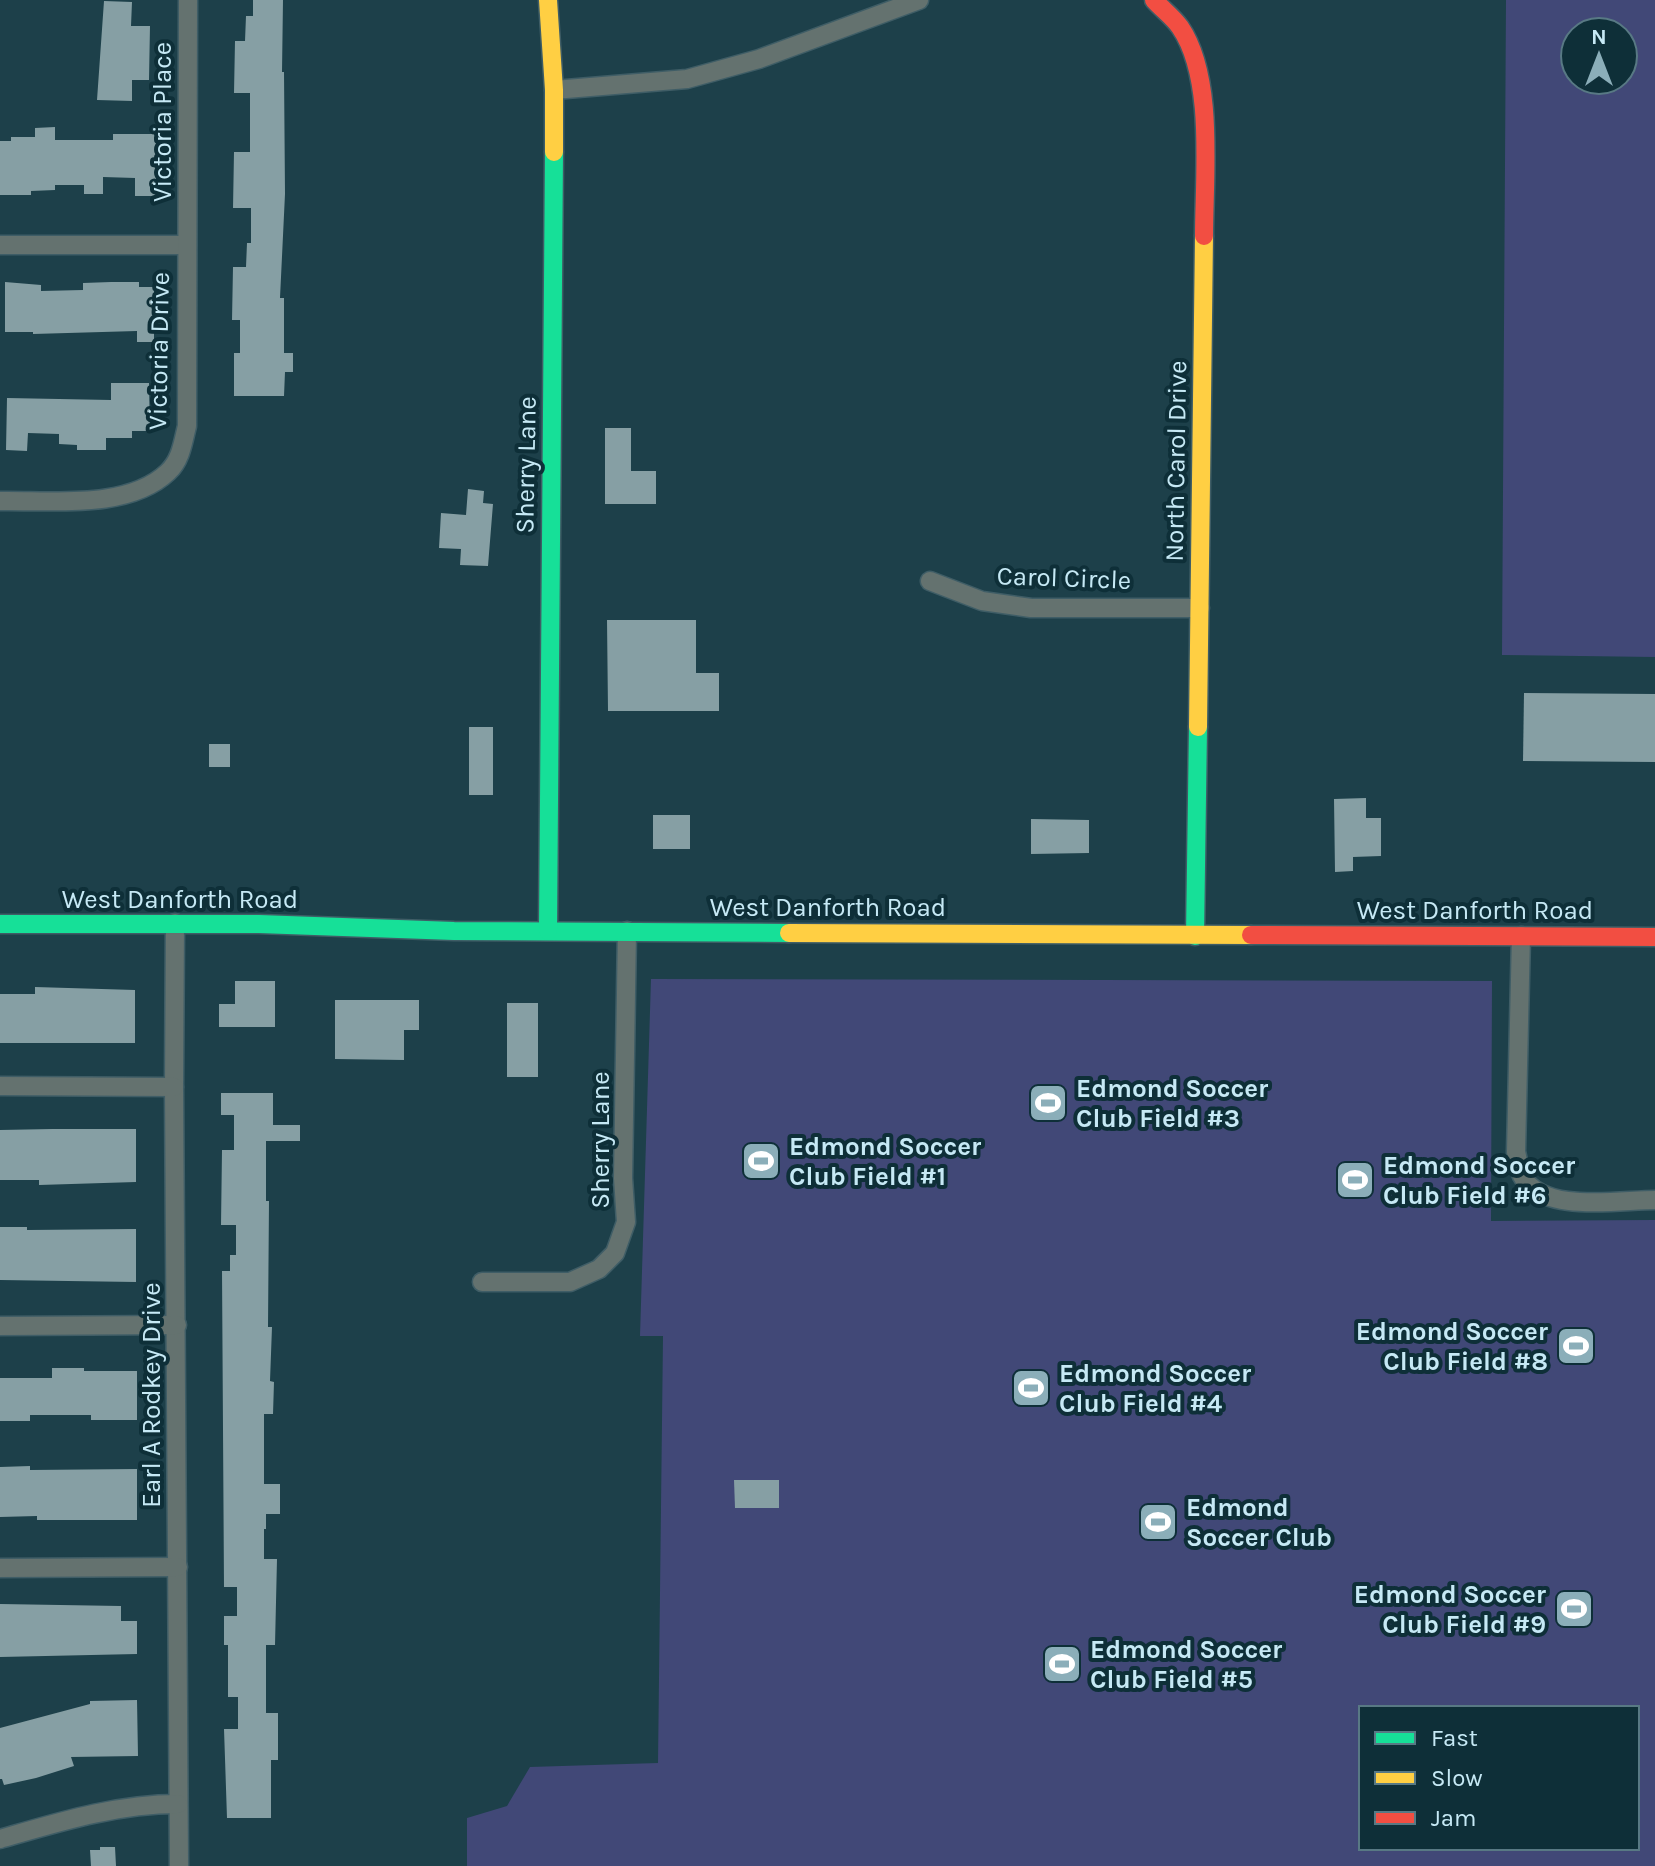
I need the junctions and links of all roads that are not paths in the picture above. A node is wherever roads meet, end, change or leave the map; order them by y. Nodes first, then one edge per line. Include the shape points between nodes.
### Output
1 (188, 0) edge
2 (548, 0) edge
3 (919, 0) edge
4 (1154, 0) edge
5 (554, 90) junction
6 (0, 245) edge
7 (187, 245) junction
8 (0, 501) edge
9 (930, 581) dead end
10 (1200, 608) junction
11 (175, 923) junction
12 (0, 924) edge
13 (548, 931) junction
14 (627, 931) junction
15 (1195, 936) junction
16 (1521, 936) junction
17 (1655, 937) edge
18 (0, 1086) edge
19 (174, 1087) junction
20 (1655, 1200) edge
21 (482, 1282) dead end
22 (177, 1325) junction
23 (0, 1326) edge
24 (178, 1567) junction
25 (0, 1568) edge
26 (178, 1804) junction
27 (0, 1839) edge
28 (179, 1866) edge

1 - 7 street, Victoria Place
2 - 5 street, Sherry Lane
3 - 5 street via 759,59 687,79
4 - 10 street, North Carol Drive via 1180,27 1196,61 1205,121
5 - 13 street, Sherry Lane
6 - 7 street
7 - 8 street, Victoria Drive via 187,426 181,453 169,471 120,498
9 - 10 street, Carol Circle via 982,601 1031,608
10 - 15 street, North Carol Drive
11 - 12 street, West Danforth Road
11 - 13 street, West Danforth Road
11 - 19 street, Earl A Rodkey Drive
13 - 14 street, West Danforth Road
14 - 15 street, West Danforth Road
14 - 21 street, Sherry Lane via 626,1222 615,1253 599,1269 570,1282
15 - 16 street, West Danforth Road
16 - 17 street, West Danforth Road
16 - 20 street via 1516,1152 1522,1176 1535,1191 1557,1201
18 - 19 street
19 - 22 street, Earl A Rodkey Drive
22 - 23 street
22 - 24 street, Earl A Rodkey Drive
24 - 25 street
24 - 26 street, Earl A Rodkey Drive
26 - 27 street via 90,1813
26 - 28 street, Earl A Rodkey Drive

